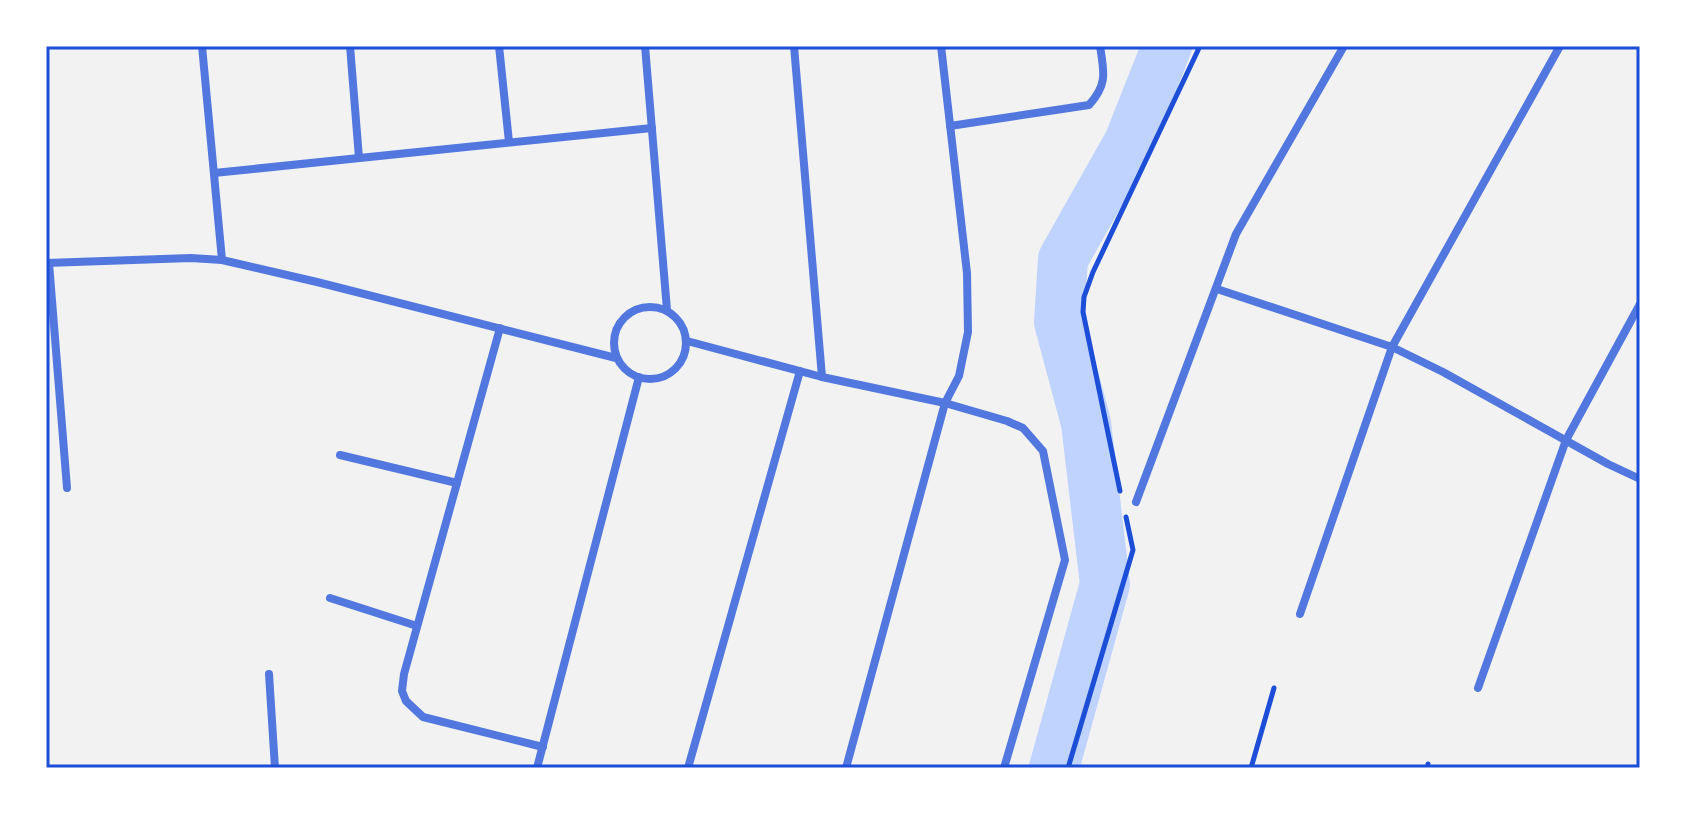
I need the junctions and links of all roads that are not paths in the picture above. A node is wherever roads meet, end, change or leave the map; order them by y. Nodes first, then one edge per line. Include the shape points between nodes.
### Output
1 (202, 46) edge
2 (350, 46) edge
3 (499, 46) edge
4 (645, 46) edge
5 (794, 46) edge
6 (941, 46) edge
7 (1100, 46) edge
8 (1344, 46) edge
9 (1560, 46) edge
10 (950, 126) junction
11 (652, 128) junction
12 (509, 142) junction
13 (359, 158) junction
14 (214, 173) junction
15 (222, 260) junction
16 (47, 263) edge
17 (1217, 289) junction
18 (1640, 304) edge
19 (667, 310) junction
20 (500, 328) junction
21 (687, 341) junction
22 (1392, 347) junction
23 (616, 358) junction
24 (800, 371) junction
25 (639, 377) junction
26 (822, 377) junction
27 (945, 403) junction
28 (1566, 440) junction
29 (340, 455) dead end
30 (1640, 479) edge
31 (457, 483) junction
32 (67, 488) dead end
33 (1136, 502) dead end
34 (330, 598) dead end
35 (1300, 614) dead end
36 (417, 626) junction
37 (269, 674) dead end
38 (1478, 688) dead end
39 (543, 747) junction
40 (275, 768) edge
41 (537, 768) edge
42 (688, 768) edge
43 (846, 768) edge
44 (1004, 768) edge

1 - 14 street
2 - 13 street
3 - 12 street
4 - 11 street
5 - 26 street
6 - 10 street
7 - 10 street via 1104,76 1089,105
8 - 17 street via 1236,234
9 - 22 street
10 - 27 street via 967,273 968,332 959,376
11 - 12 street
11 - 19 street
12 - 13 street
13 - 14 street
14 - 15 street
15 - 16 street
15 - 20 street
16 - 32 street
17 - 22 street
17 - 33 street
18 - 28 street
19 - 21 street via 677,318
19 - 23 street via 642,307 630,312 615,332
20 - 23 street
20 - 31 street
21 - 24 street
21 - 25 street via 680,365 670,374
22 - 28 street
22 - 35 street
23 - 25 street
24 - 26 street
24 - 42 street
25 - 39 street
26 - 27 street
27 - 43 street
27 - 44 street via 1023,428 1043,451 1065,560
28 - 30 street
28 - 38 street
29 - 31 street
31 - 36 street
34 - 36 street
36 - 39 street via 404,674 406,701 423,717
37 - 40 street
39 - 41 street

